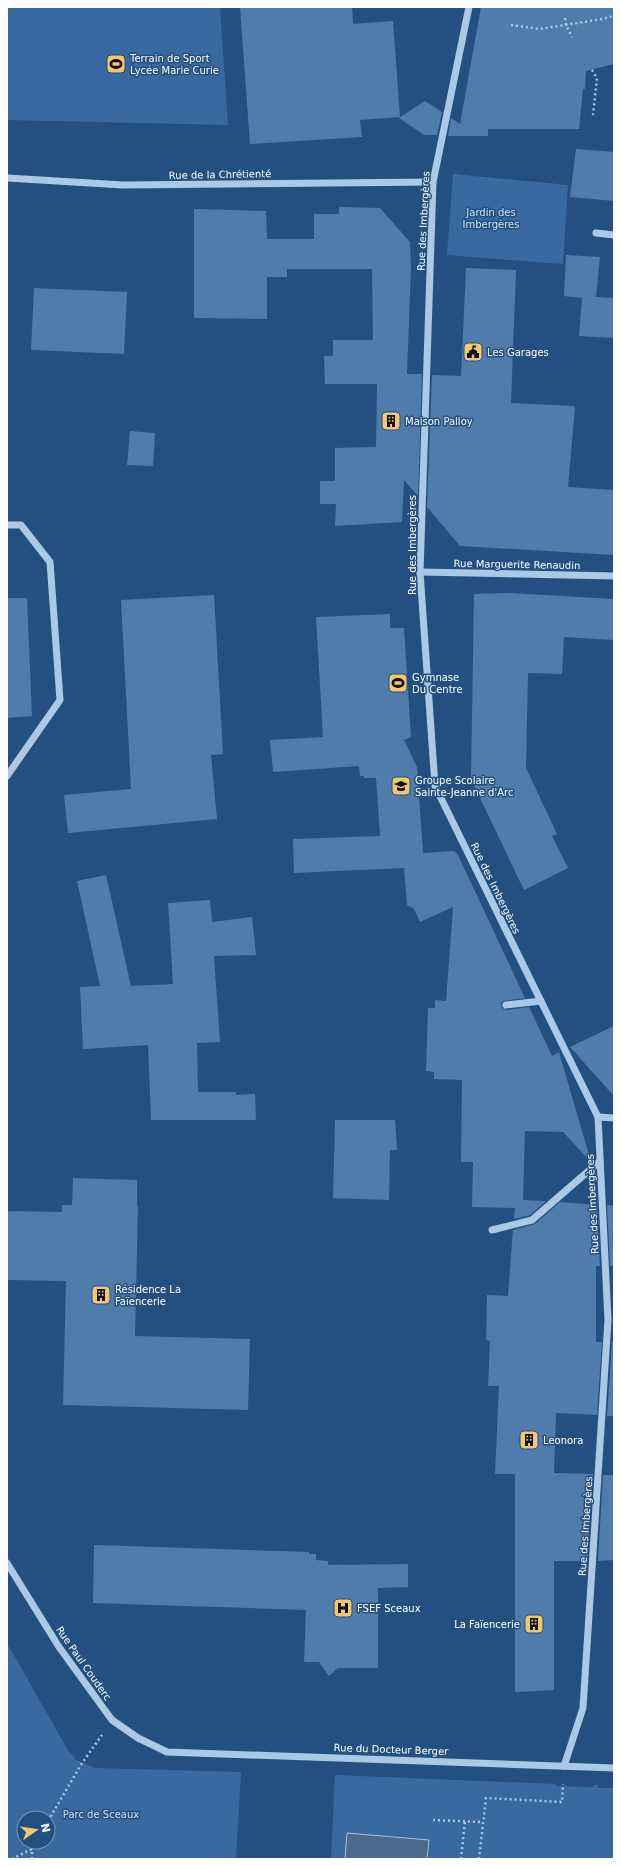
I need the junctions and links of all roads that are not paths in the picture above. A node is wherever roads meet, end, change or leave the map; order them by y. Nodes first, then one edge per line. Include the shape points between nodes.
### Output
1 (469, 7) edge
2 (7, 178) edge
3 (433, 182) junction
4 (596, 233) dead end
5 (614, 235) edge
6 (7, 525) edge
7 (420, 572) junction
8 (614, 576) edge
9 (7, 776) edge
10 (541, 1001) junction
11 (506, 1005) dead end
12 (598, 1117) junction
13 (614, 1118) edge
14 (600, 1161) junction
15 (492, 1230) dead end
16 (7, 1563) edge
17 (167, 1752) joint
18 (564, 1766) junction
19 (614, 1768) edge

1 - 3 street, Rue des Imbergères
2 - 3 street, Rue de la Chrétienté via 123,186
3 - 7 street, Rue des Imbergères
4 - 5 street
6 - 9 street via 21,525 50,562 60,700
7 - 8 street, Rue Marguerite Renaudin
7 - 10 street, Rue des Imbergères via 435,786
10 - 11 street
10 - 12 street, Rue des Imbergères
12 - 13 street
12 - 14 street, Rue des Imbergères
14 - 15 street via 532,1220
14 - 18 street, Rue des Imbergères via 608,1320 583,1708
16 - 17 street, Rue Paul Couderc via 59,1647 112,1720 138,1738
17 - 18 street, Rue du Docteur Berger
18 - 19 street, Rue du Docteur Berger

